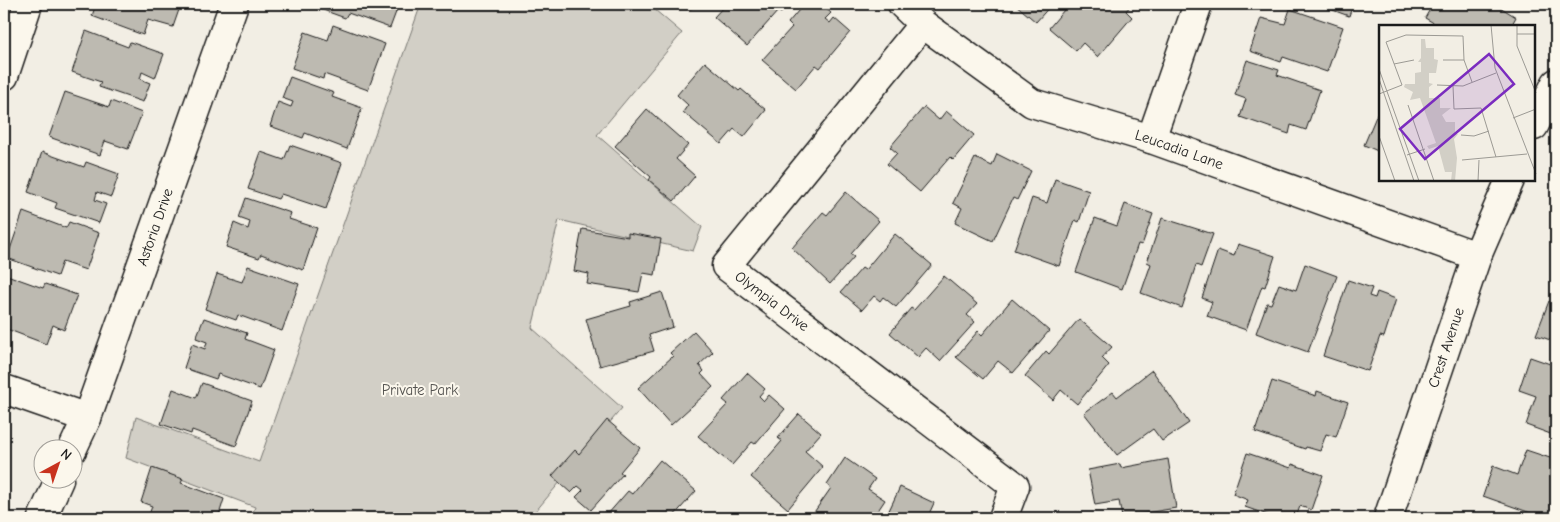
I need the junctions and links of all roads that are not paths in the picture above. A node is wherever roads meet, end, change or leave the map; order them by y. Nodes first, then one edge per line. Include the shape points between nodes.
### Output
1 (28, 4) edge
2 (234, 4) edge
3 (902, 4) edge
4 (1198, 4) edge
5 (923, 24) junction
6 (4, 76) edge
7 (1556, 83) edge
8 (1535, 124) edge
9 (1152, 139) junction
10 (1510, 181) edge
11 (1477, 256) junction
12 (4, 389) edge
13 (87, 418) junction
14 (77, 440) edge
15 (55, 490) edge
16 (42, 518) edge
17 (1003, 518) edge
18 (1388, 518) edge

1 - 6 street
2 - 13 street, Astoria Drive
3 - 5 street, Leucadia Lane
4 - 9 street
5 - 9 street, Leucadia Lane via 1032,102
5 - 17 street, Olympia Drive via 726,266 1015,486
7 - 8 street
9 - 11 street, Leucadia Lane
10 - 11 street, Crest Avenue
11 - 18 street, Crest Avenue
12 - 13 street
13 - 14 street, Astoria Drive
15 - 16 street

